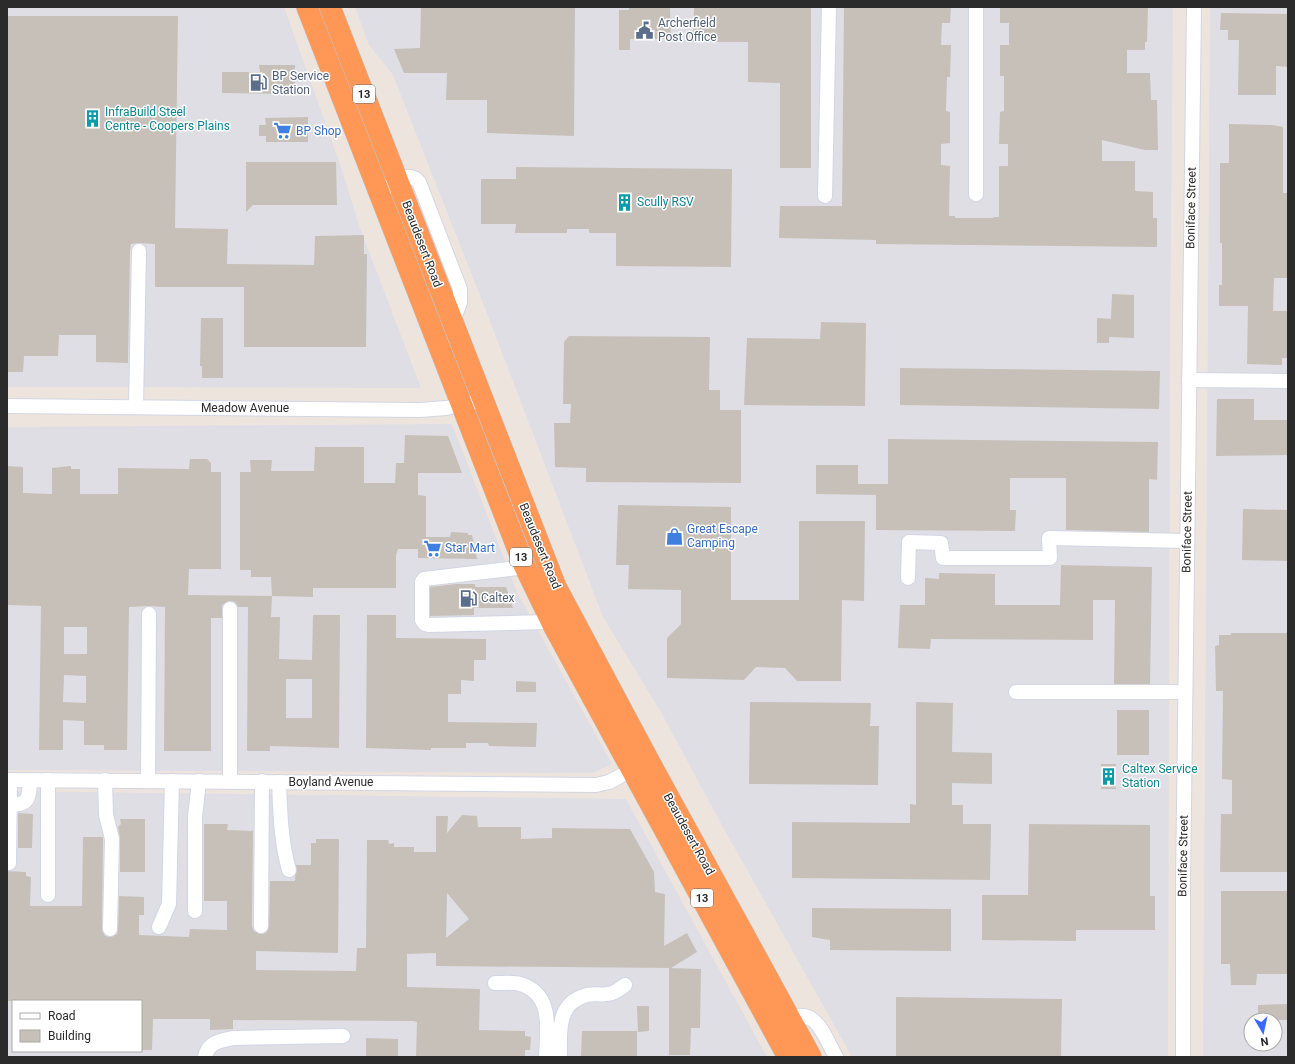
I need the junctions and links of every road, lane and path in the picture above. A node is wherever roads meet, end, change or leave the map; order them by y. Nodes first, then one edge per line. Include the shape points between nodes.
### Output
1 (307, 7) edge
2 (330, 7) edge
3 (829, 7) edge
4 (976, 7) edge
5 (1194, 7) edge
6 (397, 180) junction
7 (976, 194) dead end
8 (380, 195) junction
9 (825, 196) dead end
10 (139, 250) dead end
11 (1189, 380) junction
12 (1288, 381) edge
13 (482, 400) junction
14 (462, 405) junction
15 (7, 406) edge
16 (136, 407) junction
17 (1187, 541) junction
18 (526, 567) junction
19 (908, 578) dead end
20 (230, 609) dead end
21 (149, 614) dead end
22 (551, 622) junction
23 (1016, 692) dead end
24 (1185, 692) junction
25 (640, 766) junction
26 (8, 780) edge
27 (30, 780) junction
28 (48, 780) junction
29 (105, 780) junction
30 (148, 781) junction
31 (172, 781) junction
32 (199, 781) junction
33 (230, 781) junction
34 (262, 782) junction
35 (279, 782) junction
36 (8, 805) edge
37 (9, 863) dead end
38 (289, 870) dead end
39 (48, 895) dead end
40 (194, 911) dead end
41 (262, 926) dead end
42 (159, 927) dead end
43 (110, 929) dead end
44 (495, 983) dead end
45 (625, 985) dead end
46 (781, 1022) junction
47 (343, 1036) dead end
48 (205, 1057) edge
49 (546, 1057) edge
50 (560, 1057) edge
51 (788, 1057) edge
52 (811, 1057) edge
53 (836, 1057) edge
54 (1183, 1057) edge

1 - 8 highway, Beaudesert Road / 13
2 - 6 highway, Beaudesert Road / 13
3 - 9 street
4 - 7 street
5 - 11 street, Boniface Street
6 - 8 street
6 - 13 highway, Beaudesert Road / 13
8 - 14 highway, Beaudesert Road / 13
10 - 16 street
11 - 12 street
11 - 17 street, Boniface Street
13 - 14 street, Meadow Avenue
13 - 25 highway, Beaudesert Road / 13 via 556,587
14 - 16 street, Meadow Avenue via 420,410
14 - 18 highway, Beaudesert Road / 13
15 - 16 street, Meadow Avenue
17 - 19 street via 1049,538 1050,558 944,558 941,543 909,542
17 - 24 street, Boniface Street
18 - 22 highway, Beaudesert Road / 13
18 - 22 street via 424,579 422,620 424,624 429,625
20 - 33 street
21 - 30 street
22 - 25 highway, Beaudesert Road / 13
23 - 24 street
24 - 54 street, Boniface Street
25 - 35 street, Boyland Avenue via 609,782 596,784
25 - 46 highway, Beaudesert Road / 13
26 - 27 street, Boyland Avenue
26 - 36 street
27 - 28 street, Boyland Avenue
27 - 36 street via 27,801 21,805
28 - 29 street, Boyland Avenue
28 - 39 street
29 - 30 street, Boyland Avenue
29 - 43 street via 106,815 112,839
30 - 31 street, Boyland Avenue
31 - 32 street, Boyland Avenue
31 - 42 street via 169,904
32 - 33 street, Boyland Avenue
32 - 40 street via 195,817
33 - 34 street, Boyland Avenue
34 - 35 street, Boyland Avenue
34 - 41 street
35 - 38 street via 280,815
36 - 37 street
44 - 49 street via 520,984 544,1001 547,1013
45 - 50 street via 612,993 588,995 574,1000 565,1009 560,1022
46 - 51 highway, Beaudesert Road / 13
46 - 52 highway, Beaudesert Road / 13
46 - 53 street via 801,1015 815,1021
47 - 48 street via 233,1038 216,1041 210,1045

